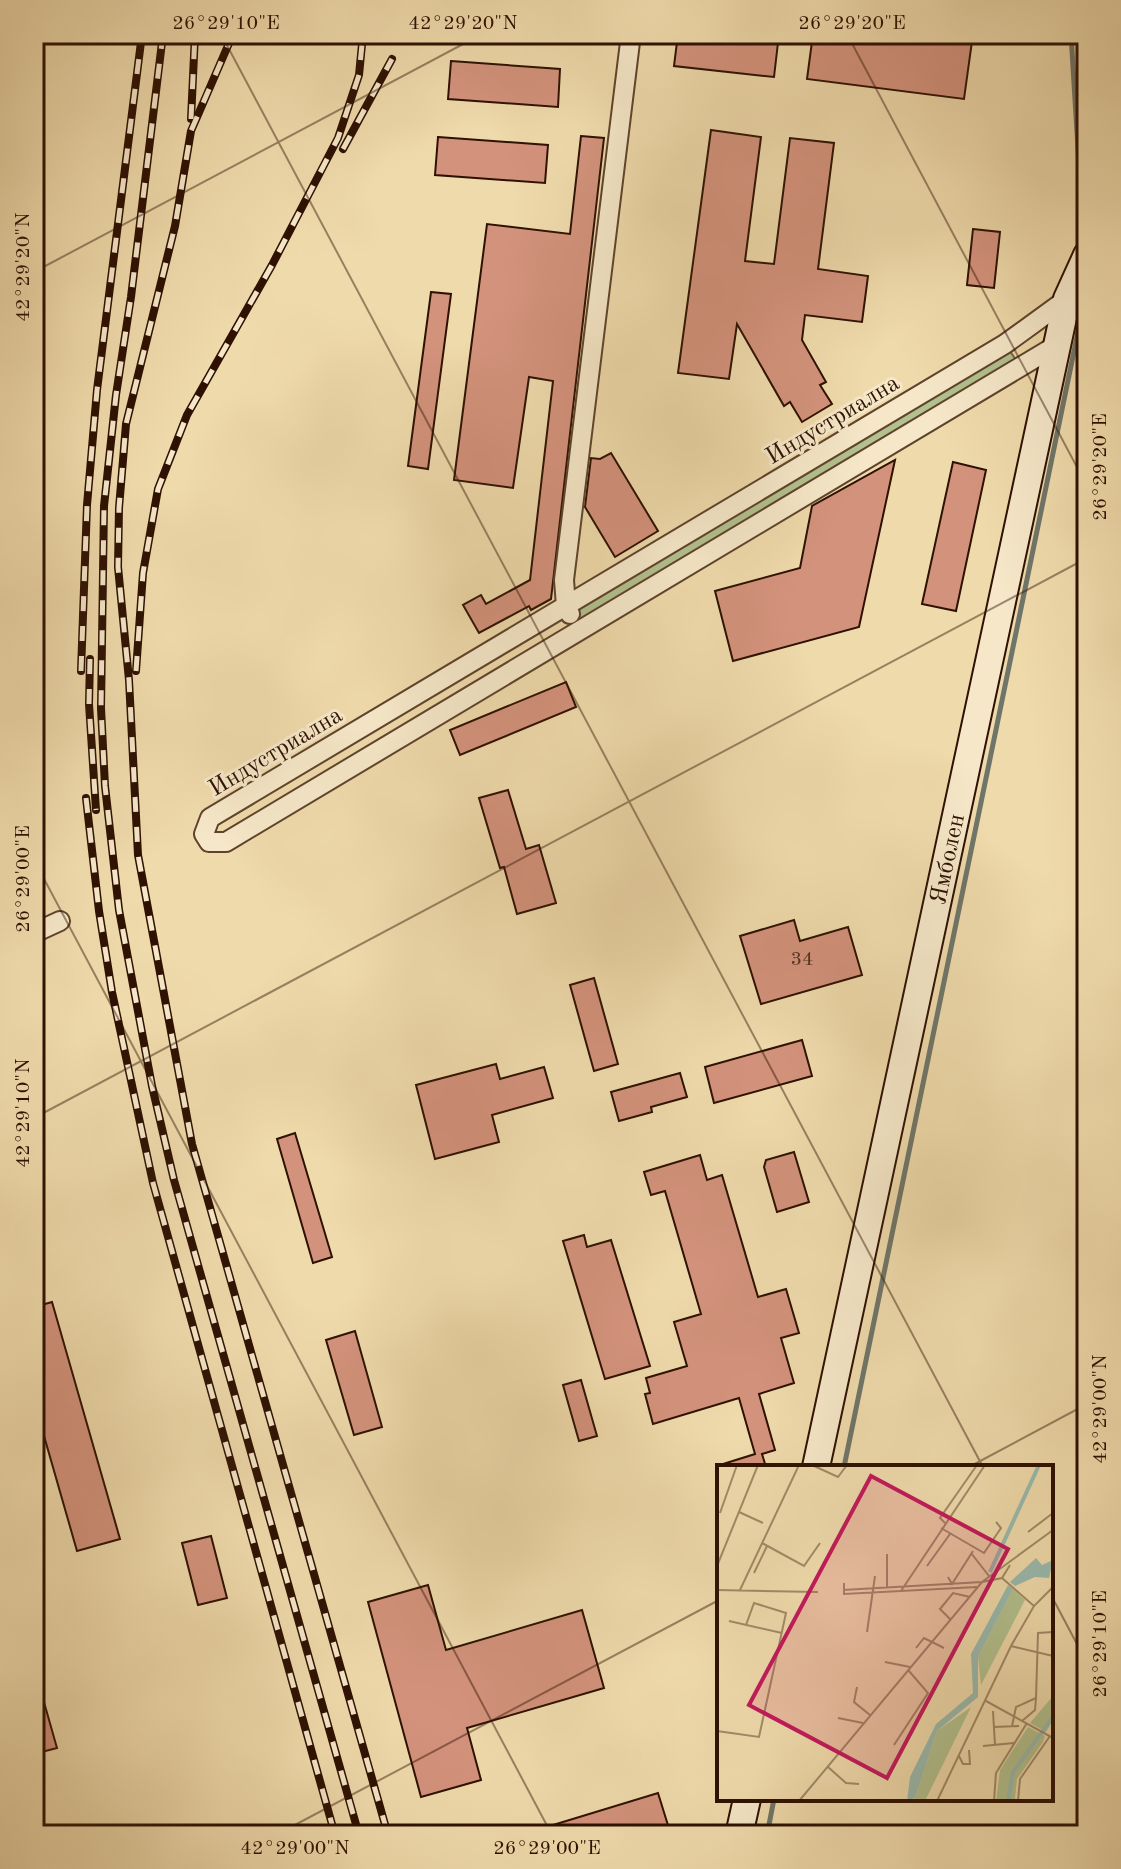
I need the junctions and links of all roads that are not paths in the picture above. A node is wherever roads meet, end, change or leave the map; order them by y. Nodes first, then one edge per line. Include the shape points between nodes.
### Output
1 (631, 34) edge
2 (1087, 255) edge
3 (1067, 299) junction
4 (1057, 345) junction
5 (776, 480) junction
6 (773, 515) junction
7 (640, 561) junction
8 (677, 572) junction
9 (566, 606) junction
10 (581, 630) junction
11 (412, 697) junction
12 (420, 726) junction
13 (60, 921) dead end
14 (34, 933) edge
15 (816, 1465) edge
16 (747, 1801) edge
17 (739, 1835) edge

1 - 9 street via 564,580
2 - 3 main road, Ямболен
3 - 4 main road, Ямболен
3 - 5 street, Индустриална via 1005,344
4 - 6 street, Индустриална
4 - 15 main road, Ямболен
5 - 6 street
5 - 7 street, Индустриална
6 - 8 street, Индустриална
7 - 8 street
7 - 9 street, Индустриална
8 - 10 street, Индустриална
9 - 10 street
9 - 11 street, Индустриална
10 - 12 street, Индустриална
11 - 12 street
11 - 12 street, Индустриална via 210,818 204,834 209,842 226,842
13 - 14 street
16 - 17 main road

